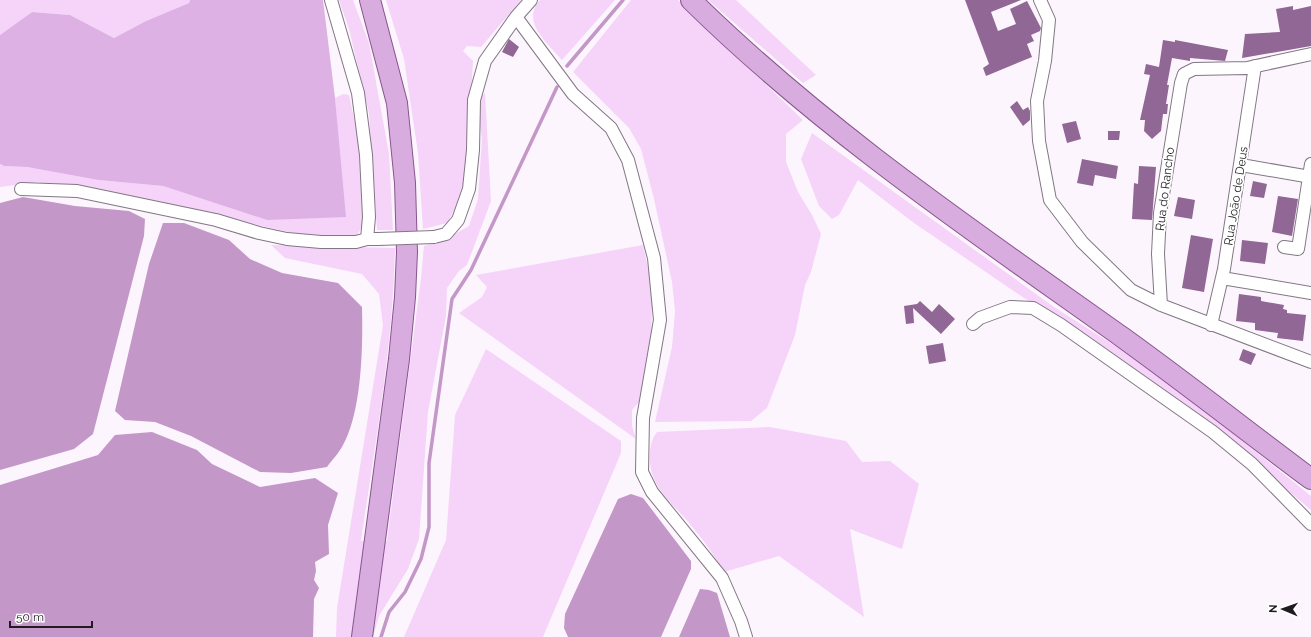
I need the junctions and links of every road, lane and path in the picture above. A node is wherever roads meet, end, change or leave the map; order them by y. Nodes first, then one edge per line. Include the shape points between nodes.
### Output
1 (330, 0) edge
2 (367, 0) edge
3 (370, 0) edge
4 (531, 0) edge
5 (691, 0) edge
6 (1040, 0) edge
7 (516, 17) junction
8 (376, 20) junction
9 (1311, 54) edge
10 (1255, 66) junction
11 (1311, 164) edge
12 (1241, 165) junction
13 (1310, 177) edge
14 (21, 189) dead end
15 (372, 239) junction
16 (1284, 247) dead end
17 (1222, 278) junction
18 (1311, 293) edge
19 (1161, 305) junction
20 (973, 324) dead end
21 (1211, 325) junction
22 (1311, 362) edge
23 (1307, 477) edge
24 (1311, 524) edge
25 (362, 637) edge
26 (746, 637) edge

1 - 15 street via 358,93 366,155
2 - 8 main road
3 - 8 main road
4 - 7 street
5 - 23 main road via 779,81 854,144 933,204 1191,387
6 - 19 street via 1048,20 1045,61 1037,101 1039,141 1050,200 1082,242 1130,290
7 - 15 street, bridge via 485,61 474,100 469,188 458,220 446,234 434,237
7 - 26 street via 573,94 611,128 628,160 654,258 660,320 642,418 642,472 652,492 722,578
8 - 25 main road via 396,103 405,183 407,252 399,359
9 - 10 street
10 - 12 street, Rua João de Deus
10 - 19 street, Rua do Rancho via 1194,69 1184,74 1160,213 1158,254
11 - 13 street
12 - 13 street
12 - 17 street, Rua João de Deus
13 - 16 street via 1298,248
14 - 15 street via 77,191 216,220 287,239 356,242
17 - 18 street
17 - 21 street, Rua João de Deus
19 - 21 street
20 - 24 street via 980,318 1010,307 1033,308 1213,432 1252,464
21 - 22 street

